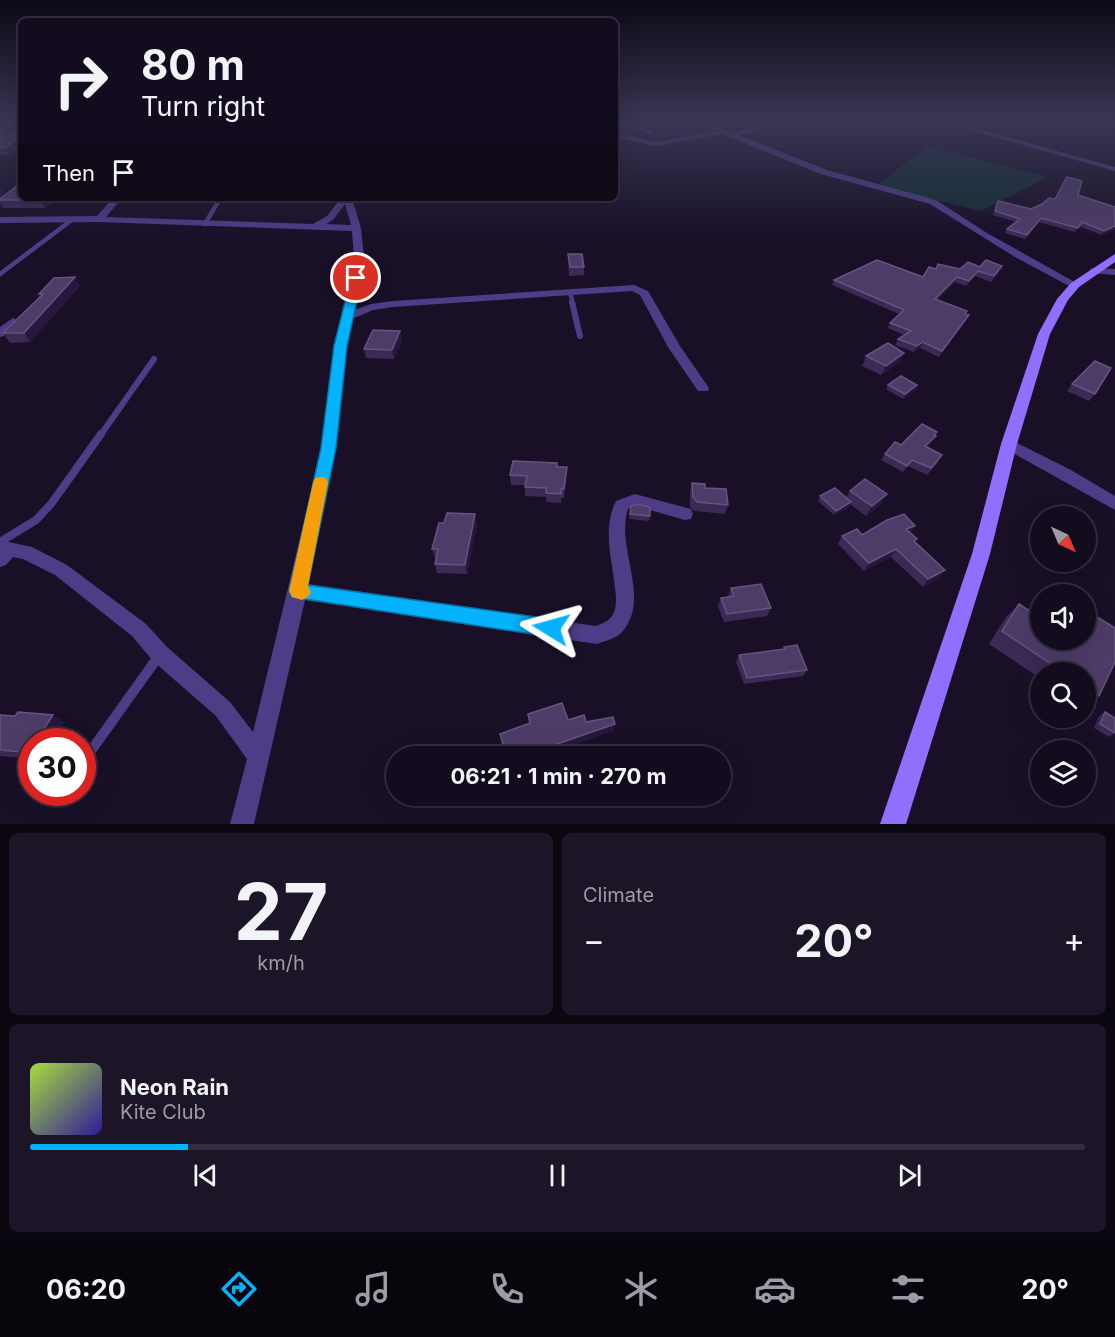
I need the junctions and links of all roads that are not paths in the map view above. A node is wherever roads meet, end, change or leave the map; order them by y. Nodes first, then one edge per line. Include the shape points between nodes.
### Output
1 (792, 159) edge
2 (1081, 159) edge
3 (1115, 169) edge
4 (115, 201) edge
5 (218, 201) edge
6 (344, 201) edge
7 (347, 201) edge
8 (73, 219) junction
9 (99, 219) junction
10 (0, 220) edge
11 (205, 224) junction
12 (314, 227) junction
13 (356, 228) junction
14 (1115, 256) edge
15 (1094, 271) junction
16 (1115, 272) edge
17 (0, 274) edge
18 (1075, 285) junction
19 (570, 292) junction
20 (349, 316) junction
21 (13, 321) edge
22 (0, 334) edge
23 (580, 336) dead end
24 (154, 359) dead end
25 (703, 388) dead end
26 (1009, 444) junction
27 (1115, 504) edge
28 (685, 514) dead end
29 (3, 549) edge
30 (298, 591) junction
31 (160, 654) junction
32 (96, 744) edge
33 (257, 755) junction
34 (897, 822) edge
35 (242, 824) edge

1 - 18 street via 948,208 1010,250
2 - 3 street
4 - 9 street
5 - 11 lane
6 - 12 street via 330,218
7 - 13 street
8 - 9 street
8 - 10 street
8 - 17 lane
9 - 11 street
11 - 12 street
12 - 13 street
13 - 20 street via 359,258
14 - 15 street
15 - 16 street
15 - 18 street
18 - 26 street via 1062,299 1044,334
19 - 20 street via 393,304 359,310
19 - 23 lane
19 - 25 street via 640,290
20 - 30 street via 340,346 329,448
21 - 22 street
24 - 29 lane via 51,504
26 - 27 street
26 - 34 street via 981,554
28 - 30 street via 635,500 622,505 616,518 624,608 614,628 597,634
29 - 31 street via 26,552 61,570 139,630
30 - 33 street
31 - 32 lane
31 - 33 street via 223,709
33 - 35 street

